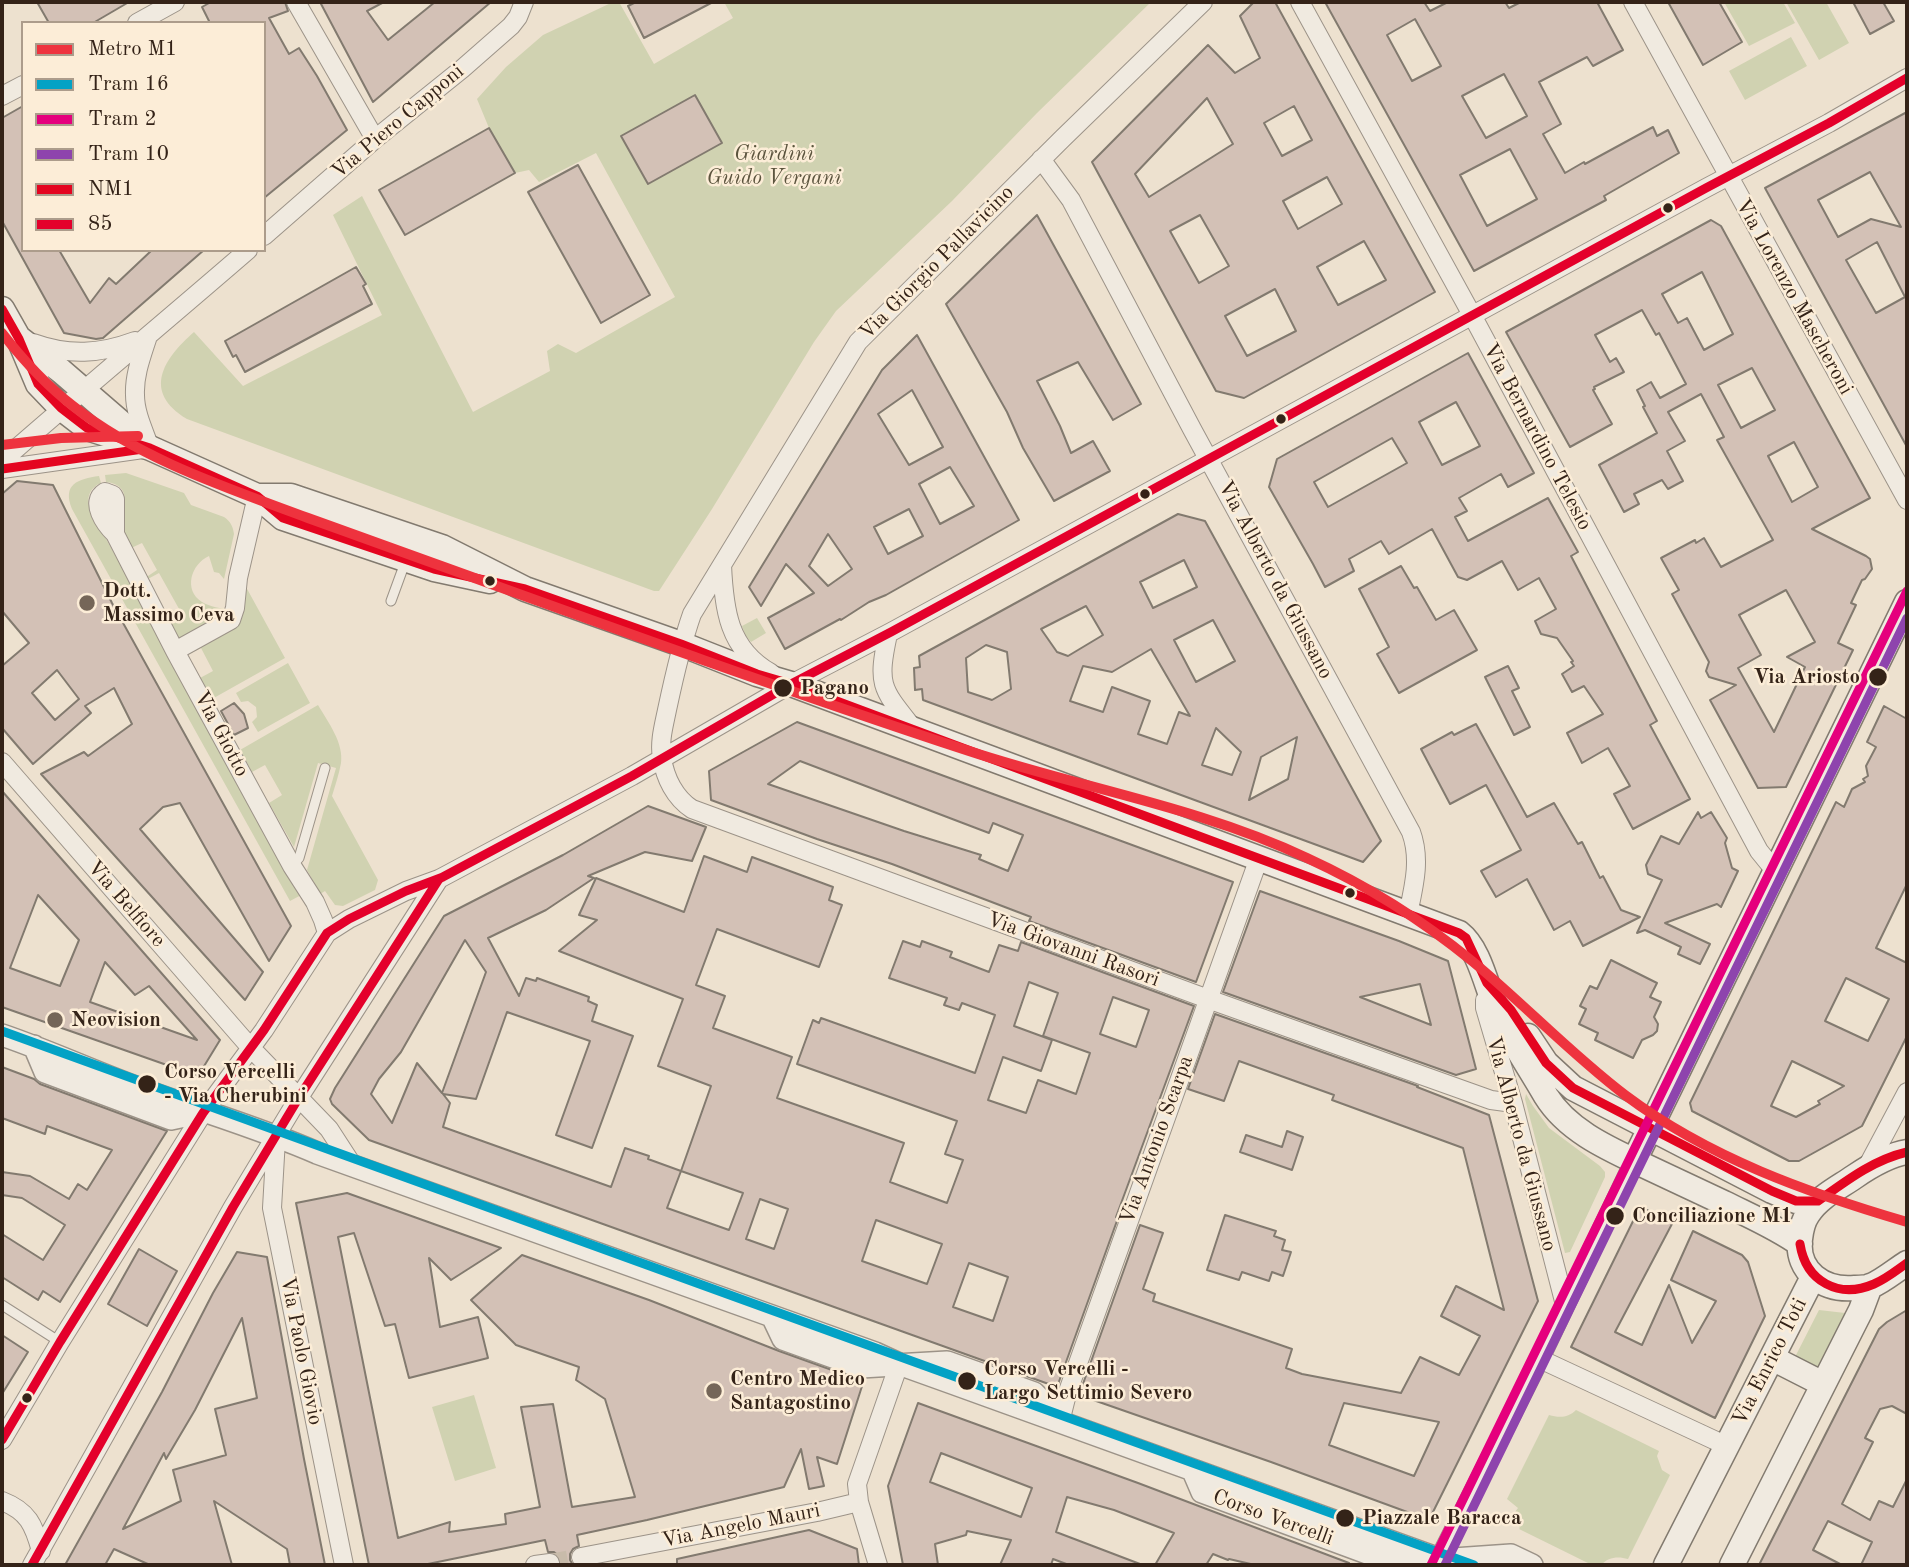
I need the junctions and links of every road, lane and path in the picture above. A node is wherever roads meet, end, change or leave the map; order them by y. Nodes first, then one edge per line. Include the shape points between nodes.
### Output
1 (175, 2) edge
2 (296, 2) edge
3 (524, 2) edge
4 (1203, 2) edge
5 (1300, 2) edge
6 (1633, 2) edge
7 (141, 21) edge
8 (1907, 78) edge
9 (21, 86) edge
10 (2, 96) edge
11 (375, 139) junction
12 (1041, 159) junction
13 (1728, 176) junction
14 (266, 234) edge
15 (246, 252) edge
16 (2, 309) edge
17 (1472, 315) junction
18 (148, 336) junction
19 (19, 339) junction
20 (83, 390) junction
21 (61, 408) junction
22 (150, 448) junction
23 (1209, 458) junction
24 (2, 461) edge
25 (2, 469) edge
26 (1901, 480) edge
27 (257, 496) junction
28 (1907, 500) edge
29 (115, 534) dead end
30 (407, 560) junction
31 (722, 565) junction
32 (525, 589) junction
33 (391, 601) dead end
34 (1905, 609) edge
35 (888, 634) junction
36 (681, 644) junction
37 (176, 651) junction
38 (791, 684) junction
39 (916, 732) junction
40 (662, 759) junction
41 (2, 762) edge
42 (326, 768) dead end
43 (1259, 858) junction
44 (292, 866) junction
45 (1776, 872) junction
46 (439, 879) junction
47 (1408, 914) junction
48 (327, 933) junction
49 (1487, 983) junction
50 (1208, 999) junction
51 (2, 1021) edge
52 (2, 1035) edge
53 (34, 1046) junction
54 (250, 1046) junction
55 (91, 1071) junction
56 (1907, 1091) edge
57 (299, 1099) junction
58 (1513, 1103) junction
59 (204, 1112) junction
60 (1651, 1129) junction
61 (276, 1135) junction
62 (1907, 1152) edge
63 (1634, 1161) junction
64 (353, 1166) junction
65 (1866, 1169) junction
66 (1818, 1201) junction
67 (1800, 1244) junction
68 (1907, 1263) edge
69 (1813, 1277) junction
70 (1870, 1286) junction
71 (1565, 1305) junction
72 (2, 1306) edge
73 (60, 1342) junction
74 (1772, 1358) junction
75 (1539, 1359) junction
76 (899, 1364) junction
77 (1823, 1384) junction
78 (1060, 1422) junction
79 (2, 1440) edge
80 (1727, 1446) junction
81 (2, 1501) edge
82 (859, 1502) junction
83 (581, 1557) tunnel mouth
84 (37, 1558) edge
85 (1444, 1563) edge
86 (344, 1565) edge
87 (878, 1565) edge
88 (1532, 1565) edge
89 (1665, 1565) edge
90 (1732, 1565) edge

1 - 7 street
2 - 11 street
3 - 11 street, Via Piero Capponi via 511,26
4 - 12 street, Via Giorgio Pallavicino
5 - 17 street, Via Bernardino Telesio
6 - 13 street, Via Lorenzo Mascheroni
8 - 13 street
9 - 10 street
11 - 14 street, Via Piero Capponi
12 - 23 street, Via Alberto da Giussano via 1071,200
12 - 31 street, Via Giorgio Pallavicino via 858,342
13 - 17 street
13 - 26 street, Via Lorenzo Mascheroni
15 - 18 street
16 - 19 main road
17 - 23 street
17 - 45 street, Via Bernardino Telesio via 1759,851
18 - 19 street via 113,349 83,352 53,350
18 - 20 street
18 - 22 street via 137,369 135,395
19 - 20 main road
19 - 21 main road via 38,384
20 - 21 street
20 - 22 main road
21 - 22 main road via 86,428
21 - 24 street
22 - 25 street
22 - 27 main road
23 - 35 street
23 - 47 street, Via Alberto da Giussano via 1411,832 1417,857
26 - 28 street, Via Lorenzo Mascheroni
27 - 30 main road via 283,518
27 - 32 main road via 291,496 442,547
27 - 37 street via 231,620
29 - 37 street, Via Giotto
30 - 32 main road
30 - 33 lane
31 - 36 street, Via Giorgio Pallavicino via 692,614
31 - 38 street via 729,625 739,644 765,670
32 - 36 main road
34 - 45 main road
35 - 38 street
35 - 39 street via 881,676 885,690
36 - 38 main road
36 - 40 street, Via Giorgio Pallavicino via 664,724
37 - 44 street, Via Giotto
38 - 39 main road
38 - 40 street
39 - 43 main road
40 - 46 street
40 - 50 street, Via Giovanni Rasori via 676,794 692,808
41 - 54 street, Via Belfiore
42 - 44 lane via 299,858
43 - 47 main road
43 - 50 street, Via Antonio Scarpa
44 - 48 street, Via Giotto via 315,902
45 - 60 main road
46 - 48 street via 406,891
46 - 57 street
47 - 49 main road, Via Alberto da Giussano via 1466,938
48 - 54 street
49 - 58 street, Via Alberto da Giussano via 1485,1008
49 - 60 main road, Via Alberto da Giussano via 1559,1077
49 - 63 main road, Via Alberto da Giussano via 1498,1013 1553,1108 1574,1127
50 - 58 street, Via Giovanni Rasori via 1491,1100
50 - 78 street, Via Antonio Scarpa
51 - 55 street, Corso Vercelli via 78,1049
52 - 53 street, Corso Vercelli
53 - 55 street, Corso Vercelli
53 - 59 street, Corso Vercelli via 46,1072 171,1119
54 - 57 street, Via Belfiore
54 - 59 street
55 - 59 street, Corso Vercelli
56 - 65 street
57 - 61 street
57 - 64 street, Via Belfiore via 329,1129
58 - 71 street, Via Alberto da Giussano
59 - 61 street, Corso Vercelli
59 - 73 street
60 - 63 main road
60 - 66 main road, Via Alberto da Giussano via 1784,1196
61 - 64 street, Corso Vercelli
61 - 84 street
61 - 86 street, Via Paolo Giovio via 272,1208
62 - 65 main road
63 - 67 main road, Via Alberto da Giussano
63 - 71 street
64 - 76 street, Corso Vercelli
65 - 66 main road
66 - 67 main road via 1807,1214
67 - 69 main road via 1800,1257
68 - 70 main road
69 - 70 main road via 1831,1287
69 - 74 main road, Via Enrico Toti
70 - 77 main road
71 - 75 street
72 - 73 lane
73 - 79 street
74 - 77 main road
74 - 80 main road, Via Enrico Toti
75 - 80 street
75 - 85 street via 1458,1524
76 - 78 street, Corso Vercelli
76 - 82 street via 857,1484
77 - 90 main road
78 - 85 street, Corso Vercelli
80 - 89 main road, Via Enrico Toti
81 - 84 street via 26,1515 35,1531
82 - 83 street, Via Angelo Mauri
82 - 87 street
85 - 88 street via 1511,1555

